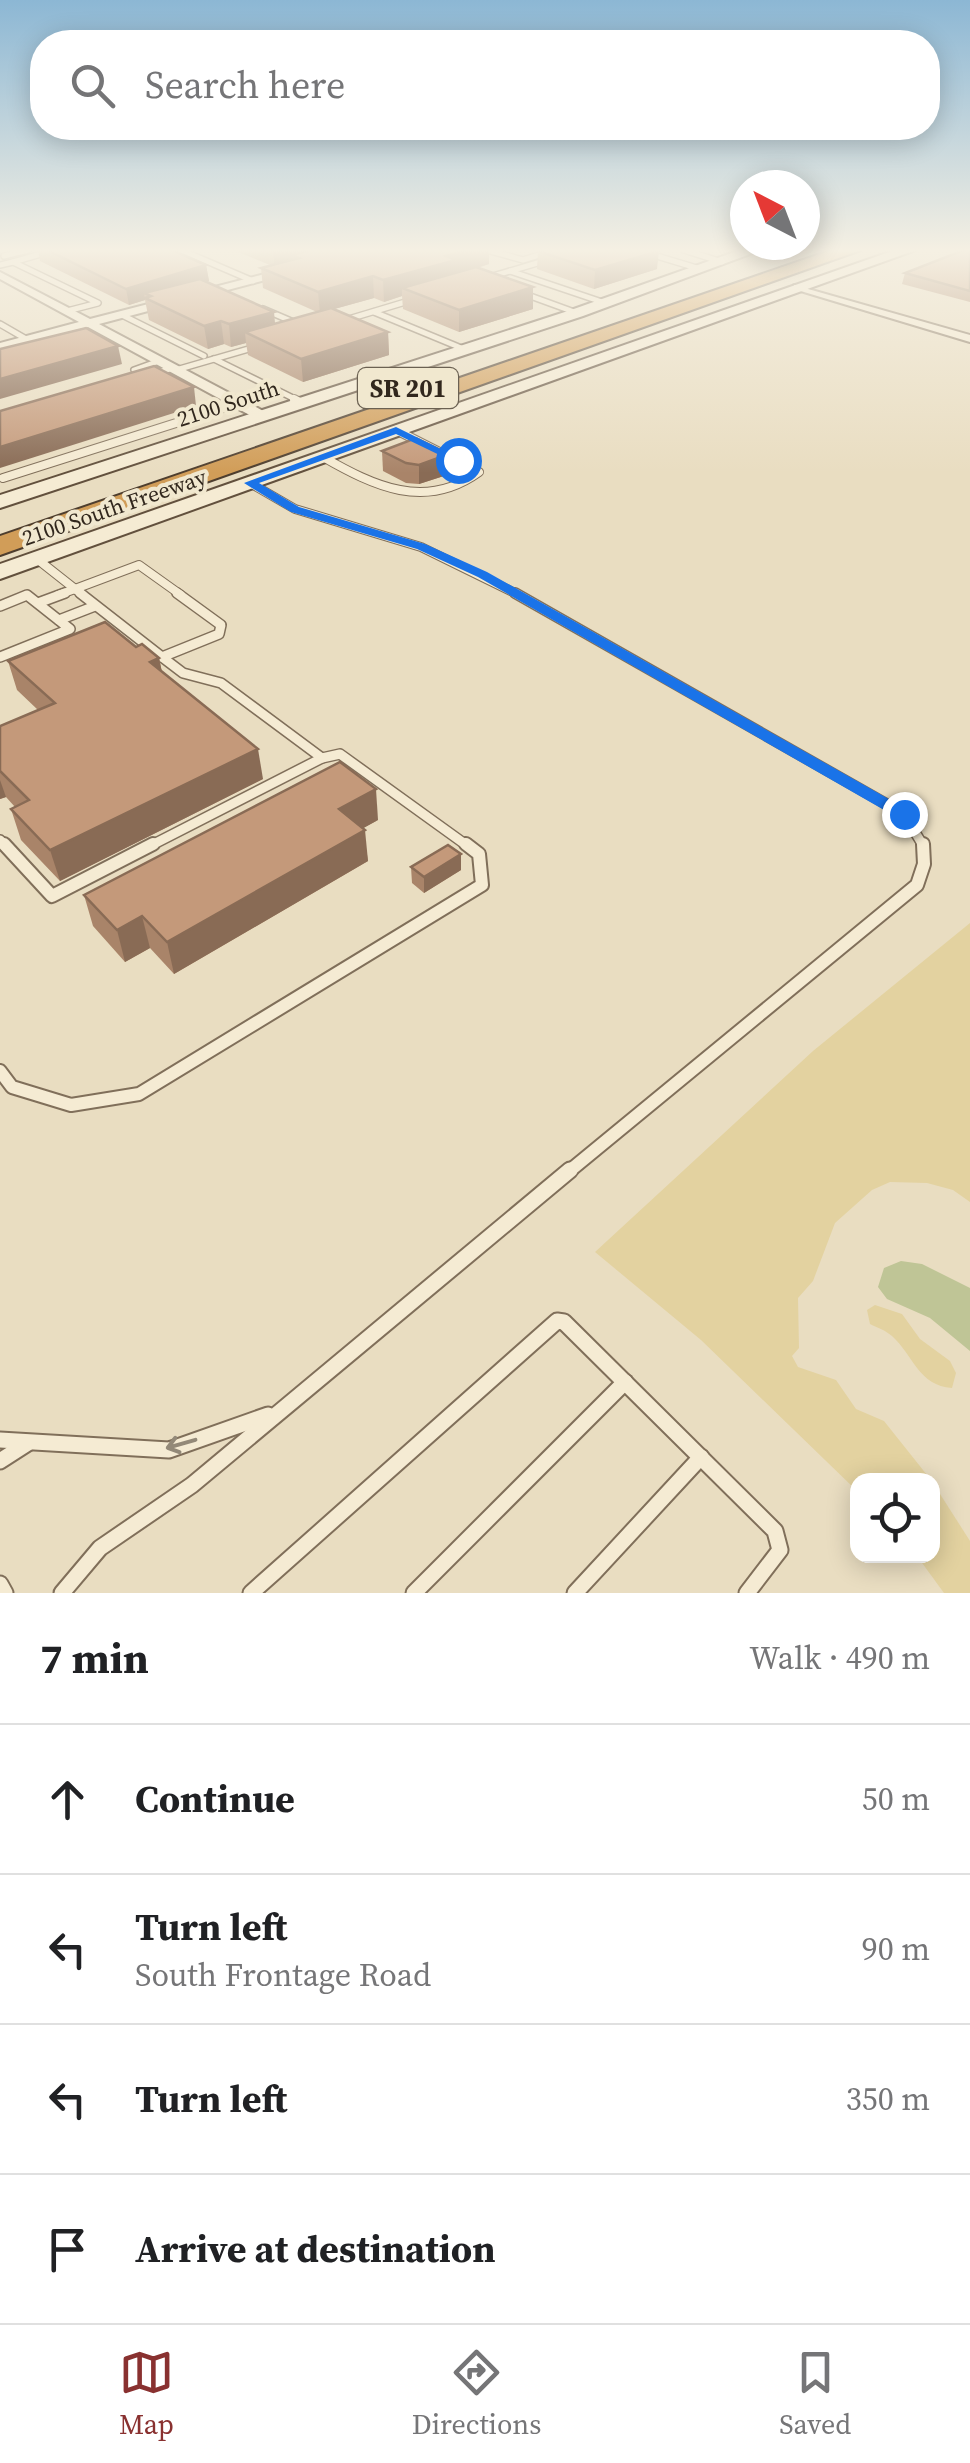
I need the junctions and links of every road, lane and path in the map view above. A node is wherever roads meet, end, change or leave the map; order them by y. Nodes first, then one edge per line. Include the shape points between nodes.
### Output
1 (84, 324) edge
2 (91, 324) edge
3 (141, 324) edge
4 (298, 324) edge
5 (404, 324) edge
6 (543, 324) edge
7 (606, 324) edge
8 (621, 324) edge
9 (693, 324) edge
10 (922, 324) edge
11 (2, 326) edge
12 (287, 332) edge
13 (108, 334) junction
14 (90, 338) edge
15 (970, 339) edge
16 (26, 340) junction
17 (0, 346) edge
18 (466, 350) junction
19 (204, 356) junction
20 (214, 359) junction
21 (169, 366) junction
22 (138, 373) junction
23 (120, 378) edge
24 (238, 403) junction
25 (302, 403) junction
26 (262, 416) junction
27 (396, 430) junction
28 (322, 456) junction
29 (2, 477) edge
30 (250, 483) junction
31 (25, 494) junction
32 (0, 502) edge
33 (0, 526) edge
34 (0, 546) edge
35 (37, 559) junction
36 (0, 572) edge
37 (74, 589) junction
38 (38, 604) junction
39 (0, 606) edge
40 (95, 606) junction
41 (59, 620) junction
42 (0, 656) edge
43 (162, 658) junction
44 (322, 758) junction
45 (0, 840) edge
46 (0, 1071) edge
47 (625, 1382) junction
48 (274, 1414) junction
49 (0, 1440) edge
50 (34, 1440) junction
51 (701, 1457) junction
52 (0, 1461) edge
53 (0, 1584) edge
54 (6, 1593) edge
55 (62, 1593) edge
56 (251, 1593) edge
57 (414, 1593) edge
58 (576, 1593) edge
59 (747, 1593) edge

1 - 16 street
2 - 13 street
3 - 19 lane
4 - 12 lane via 304,327
5 - 18 lane
6 - 18 street, 2100 South
7 - 33 highway, 2100 South Freeway / SR 201
8 - 34 highway, 2100 South Freeway / SR 201
9 - 27 street
10 - 15 street
11 - 16 lane
13 - 14 lane
13 - 21 street
16 - 17 street
18 - 25 street, 2100 South
19 - 20 lane via 269,340
19 - 21 lane
20 - 21 lane
20 - 25 lane
21 - 22 lane
21 - 22 lane via 136,368
21 - 24 street
22 - 23 lane
24 - 26 street
24 - 29 lane
25 - 26 street, 2100 South
26 - 31 street, 2100 South
27 - 28 street
27 - 28 lane via 478,472 412,497
28 - 30 street
29 - 31 lane
30 - 35 street
30 - 48 lane via 295,509 421,547 483,574 904,814 922,838 927,863 916,885
31 - 32 street, 2100 South
35 - 36 street
35 - 37 lane
37 - 38 lane
37 - 40 lane
37 - 43 lane via 139,565 222,625 219,634
38 - 39 lane via 28,596
38 - 41 lane
40 - 41 lane
40 - 43 lane
41 - 42 lane via 70,628
43 - 44 lane via 183,673 220,683
44 - 45 lane via 52,896
44 - 46 lane via 340,754 479,854 482,884 139,1094 71,1105 12,1087
47 - 51 lane
47 - 56 lane via 564,1322 554,1322
47 - 57 lane
48 -> 50 lane via 168,1450
48 - 55 lane via 192,1485 100,1548
49 - 50 lane
50 - 52 lane
51 - 58 lane
51 - 59 lane via 779,1538 776,1559
53 - 54 lane

